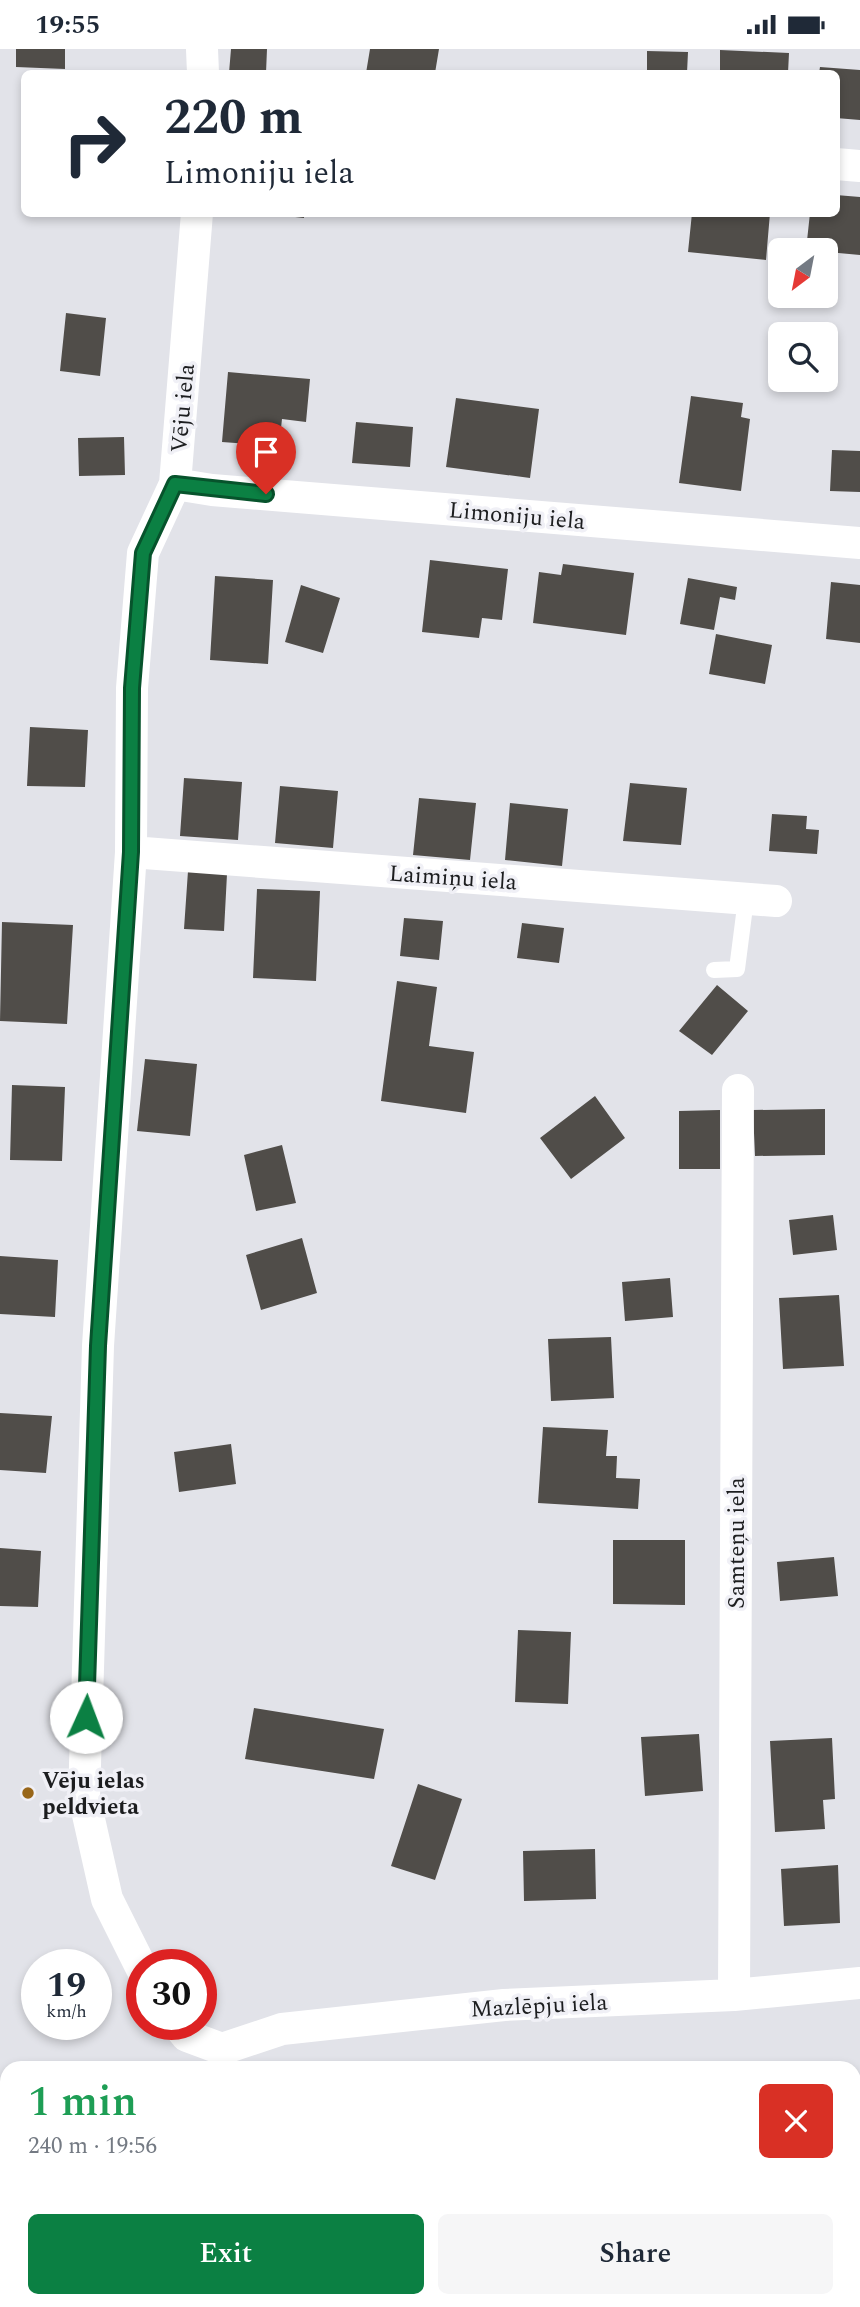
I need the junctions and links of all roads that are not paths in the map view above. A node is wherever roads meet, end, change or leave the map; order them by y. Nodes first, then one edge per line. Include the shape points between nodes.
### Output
1 (202, 49) edge
2 (204, 70) edge
3 (840, 164) edge
4 (860, 166) edge
5 (197, 217) edge
6 (175, 484) junction
7 (860, 543) edge
8 (131, 852) junction
9 (761, 900) joint
10 (714, 970) dead end
11 (738, 1090) dead end
12 (132, 1949) edge
13 (860, 1983) edge
14 (734, 1995) junction
15 (193, 2040) edge
16 (219, 2059) edge

1 - 2 street
3 - 4 street
5 - 6 street, Vēju iela
6 - 7 street, Limoniju iela
6 - 8 street, Vēju iela via 143,553 132,688
8 - 9 street, Laimiņu iela
8 - 12 street, Vēju iela via 98,1346 84,1797 107,1899
9 - 10 lane via 737,969
11 - 14 street, Samteņu iela
13 - 14 street, Mazlēpju iela
14 - 16 street, Mazlēpju iela via 504,2004 282,2029
15 - 16 street

